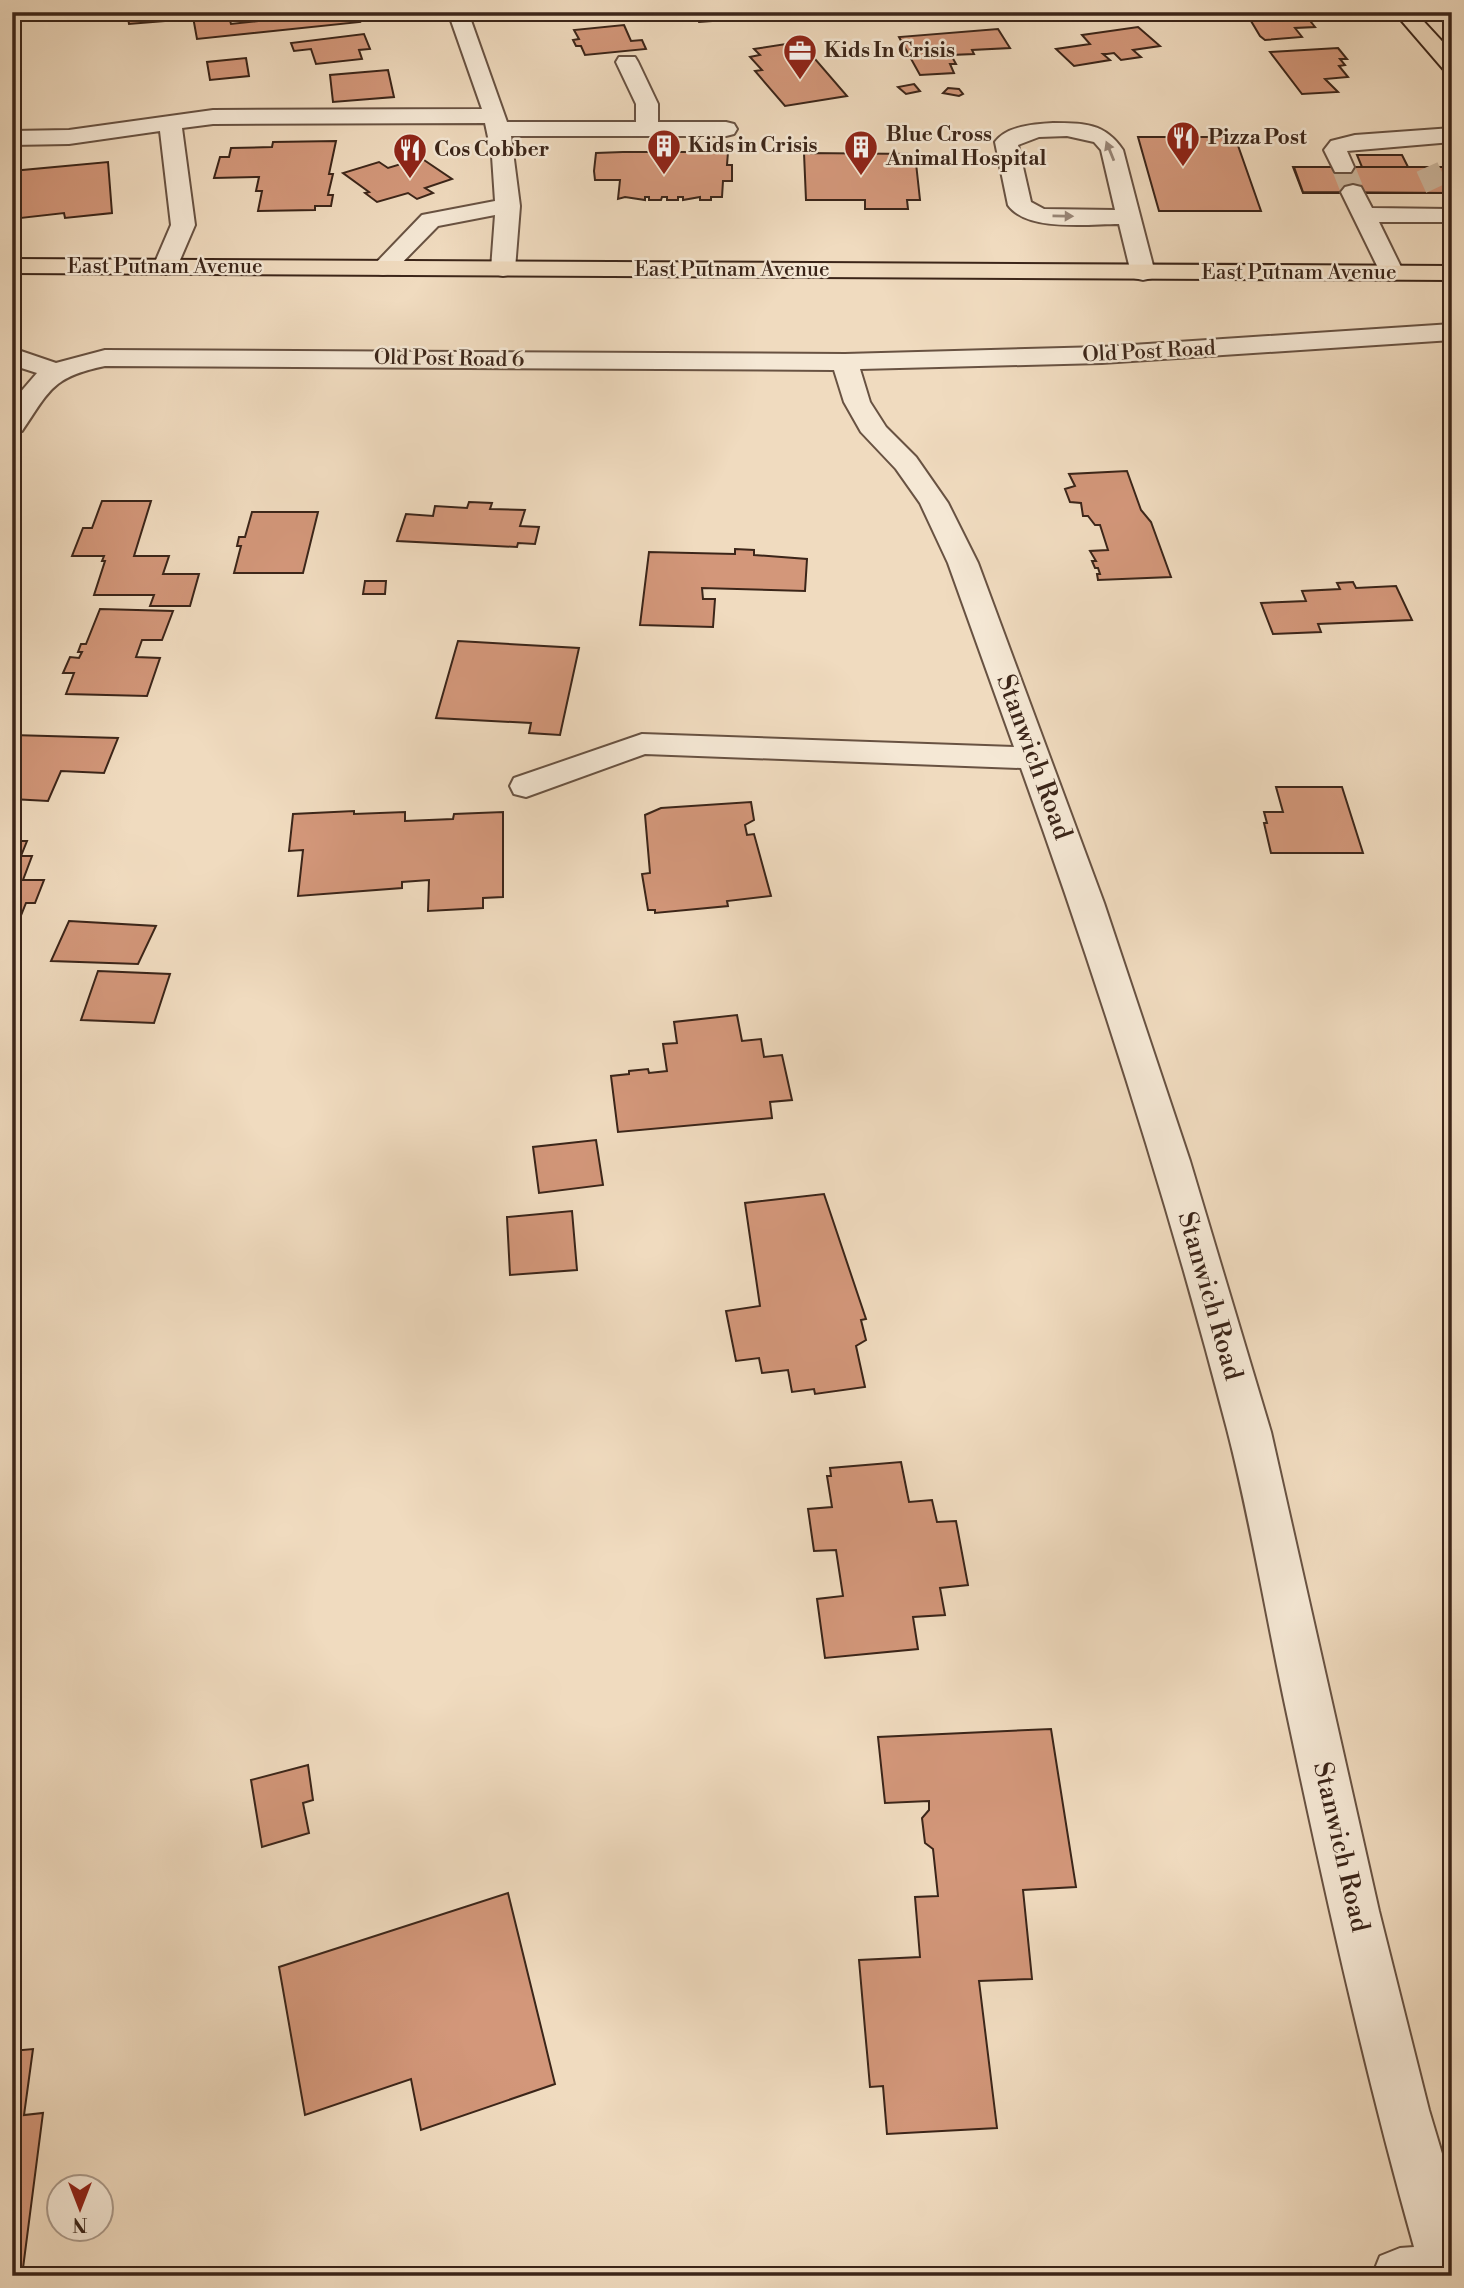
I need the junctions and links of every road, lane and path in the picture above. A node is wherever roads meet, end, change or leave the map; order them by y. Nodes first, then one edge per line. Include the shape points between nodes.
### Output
1 (458, 12) edge
2 (1404, 12) edge
3 (627, 62) dead end
4 (1452, 65) edge
5 (170, 123) junction
6 (497, 123) junction
7 (647, 129) junction
8 (726, 129) dead end
9 (1452, 135) edge
10 (12, 138) edge
11 (1343, 166) tunnel mouth
12 (1353, 192) tunnel mouth
13 (1439, 193) tunnel mouth
14 (508, 206) junction
15 (1365, 215) junction
16 (1127, 217) junction
17 (1450, 220) edge
18 (12, 266) edge
19 (164, 267) junction
20 (383, 268) junction
21 (503, 269) junction
22 (1143, 273) junction
23 (1392, 273) junction
24 (1452, 273) edge
25 (1452, 332) edge
26 (12, 356) edge
27 (845, 362) junction
28 (55, 370) junction
29 (12, 425) edge
30 (1034, 758) junction
31 (526, 786) dead end
32 (1433, 2275) edge

1 - 6 street
2 - 4 main road
3 - 7 street via 647,104
5 - 6 street via 213,117
5 - 10 street via 69,137
5 - 19 street via 183,225
6 - 7 street
6 - 14 street
7 - 8 street
9 - 11 street via 1416,148 1339,146 1335,150
12 - 15 street
13 - 17 street
14 - 20 street via 430,220
14 - 21 street
15 - 17 street
15 - 23 street
16 -> 16 street via 1112,150 1104,138 1084,131 1049,130 1017,134 1006,142 1020,205 1039,216
16 - 22 street
18 - 19 main road, East Putnam Avenue
19 - 20 main road, East Putnam Avenue
20 - 21 main road, East Putnam Avenue
21 - 22 main road, East Putnam Avenue
22 - 23 main road, East Putnam Avenue
23 - 24 main road, East Putnam Avenue
25 - 27 street, Old Post Road via 1102,355
26 - 28 street
27 - 28 street, Old Post Road 6 via 145,356 105,358
27 - 30 street, Stanwich Road via 857,402 869,422 906,463 950,535
28 - 29 street via 33,391
30 - 31 street via 642,744
30 - 32 street, Stanwich Road via 1087,903 1171,1161 1249,1432 1402,2109

